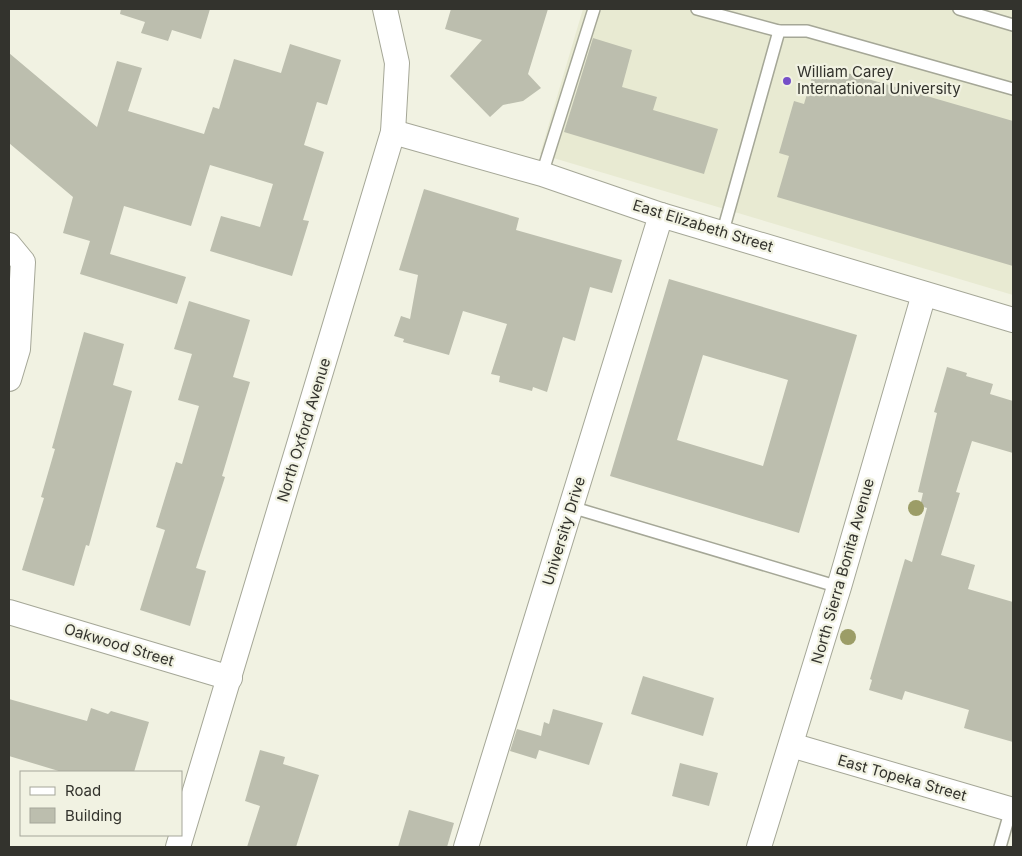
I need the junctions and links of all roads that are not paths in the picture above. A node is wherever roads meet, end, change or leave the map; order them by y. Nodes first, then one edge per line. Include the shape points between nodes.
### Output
1 (385, 9) edge
2 (594, 9) edge
3 (697, 9) edge
4 (958, 9) edge
5 (726, 12) edge
6 (1013, 25) edge
7 (779, 31) junction
8 (1013, 89) edge
9 (393, 132) junction
10 (542, 174) junction
11 (661, 214) junction
12 (722, 231) junction
13 (9, 245) edge
14 (924, 294) junction
15 (1013, 320) edge
16 (9, 379) edge
17 (571, 507) junction
18 (839, 587) junction
19 (9, 612) edge
20 (230, 678) junction
21 (791, 745) junction
22 (1012, 810) edge
23 (182, 834) edge
24 (466, 847) edge
25 (759, 847) edge
26 (1000, 847) edge

1 - 9 street, North Oxford Avenue via 397,63
2 - 10 lane
3 - 5 lane
4 - 6 lane
5 - 7 lane
7 - 8 lane via 807,31
7 - 12 lane
9 - 10 street, East Elizabeth Street
9 - 20 street, North Oxford Avenue
10 - 11 street, East Elizabeth Street
11 - 12 street, East Elizabeth Street
11 - 17 street, University Drive
12 - 14 street, East Elizabeth Street
13 - 16 street via 23,262 18,349
14 - 15 street, East Elizabeth Street
14 - 18 street, North Sierra Bonita Avenue
17 - 18 lane
17 - 24 street, University Drive
18 - 21 street, North Sierra Bonita Avenue
19 - 20 street, Oakwood Street
20 - 23 street, North Oxford Avenue
21 - 22 street, East Topeka Street
21 - 25 street, North Sierra Bonita Avenue
22 - 26 lane

